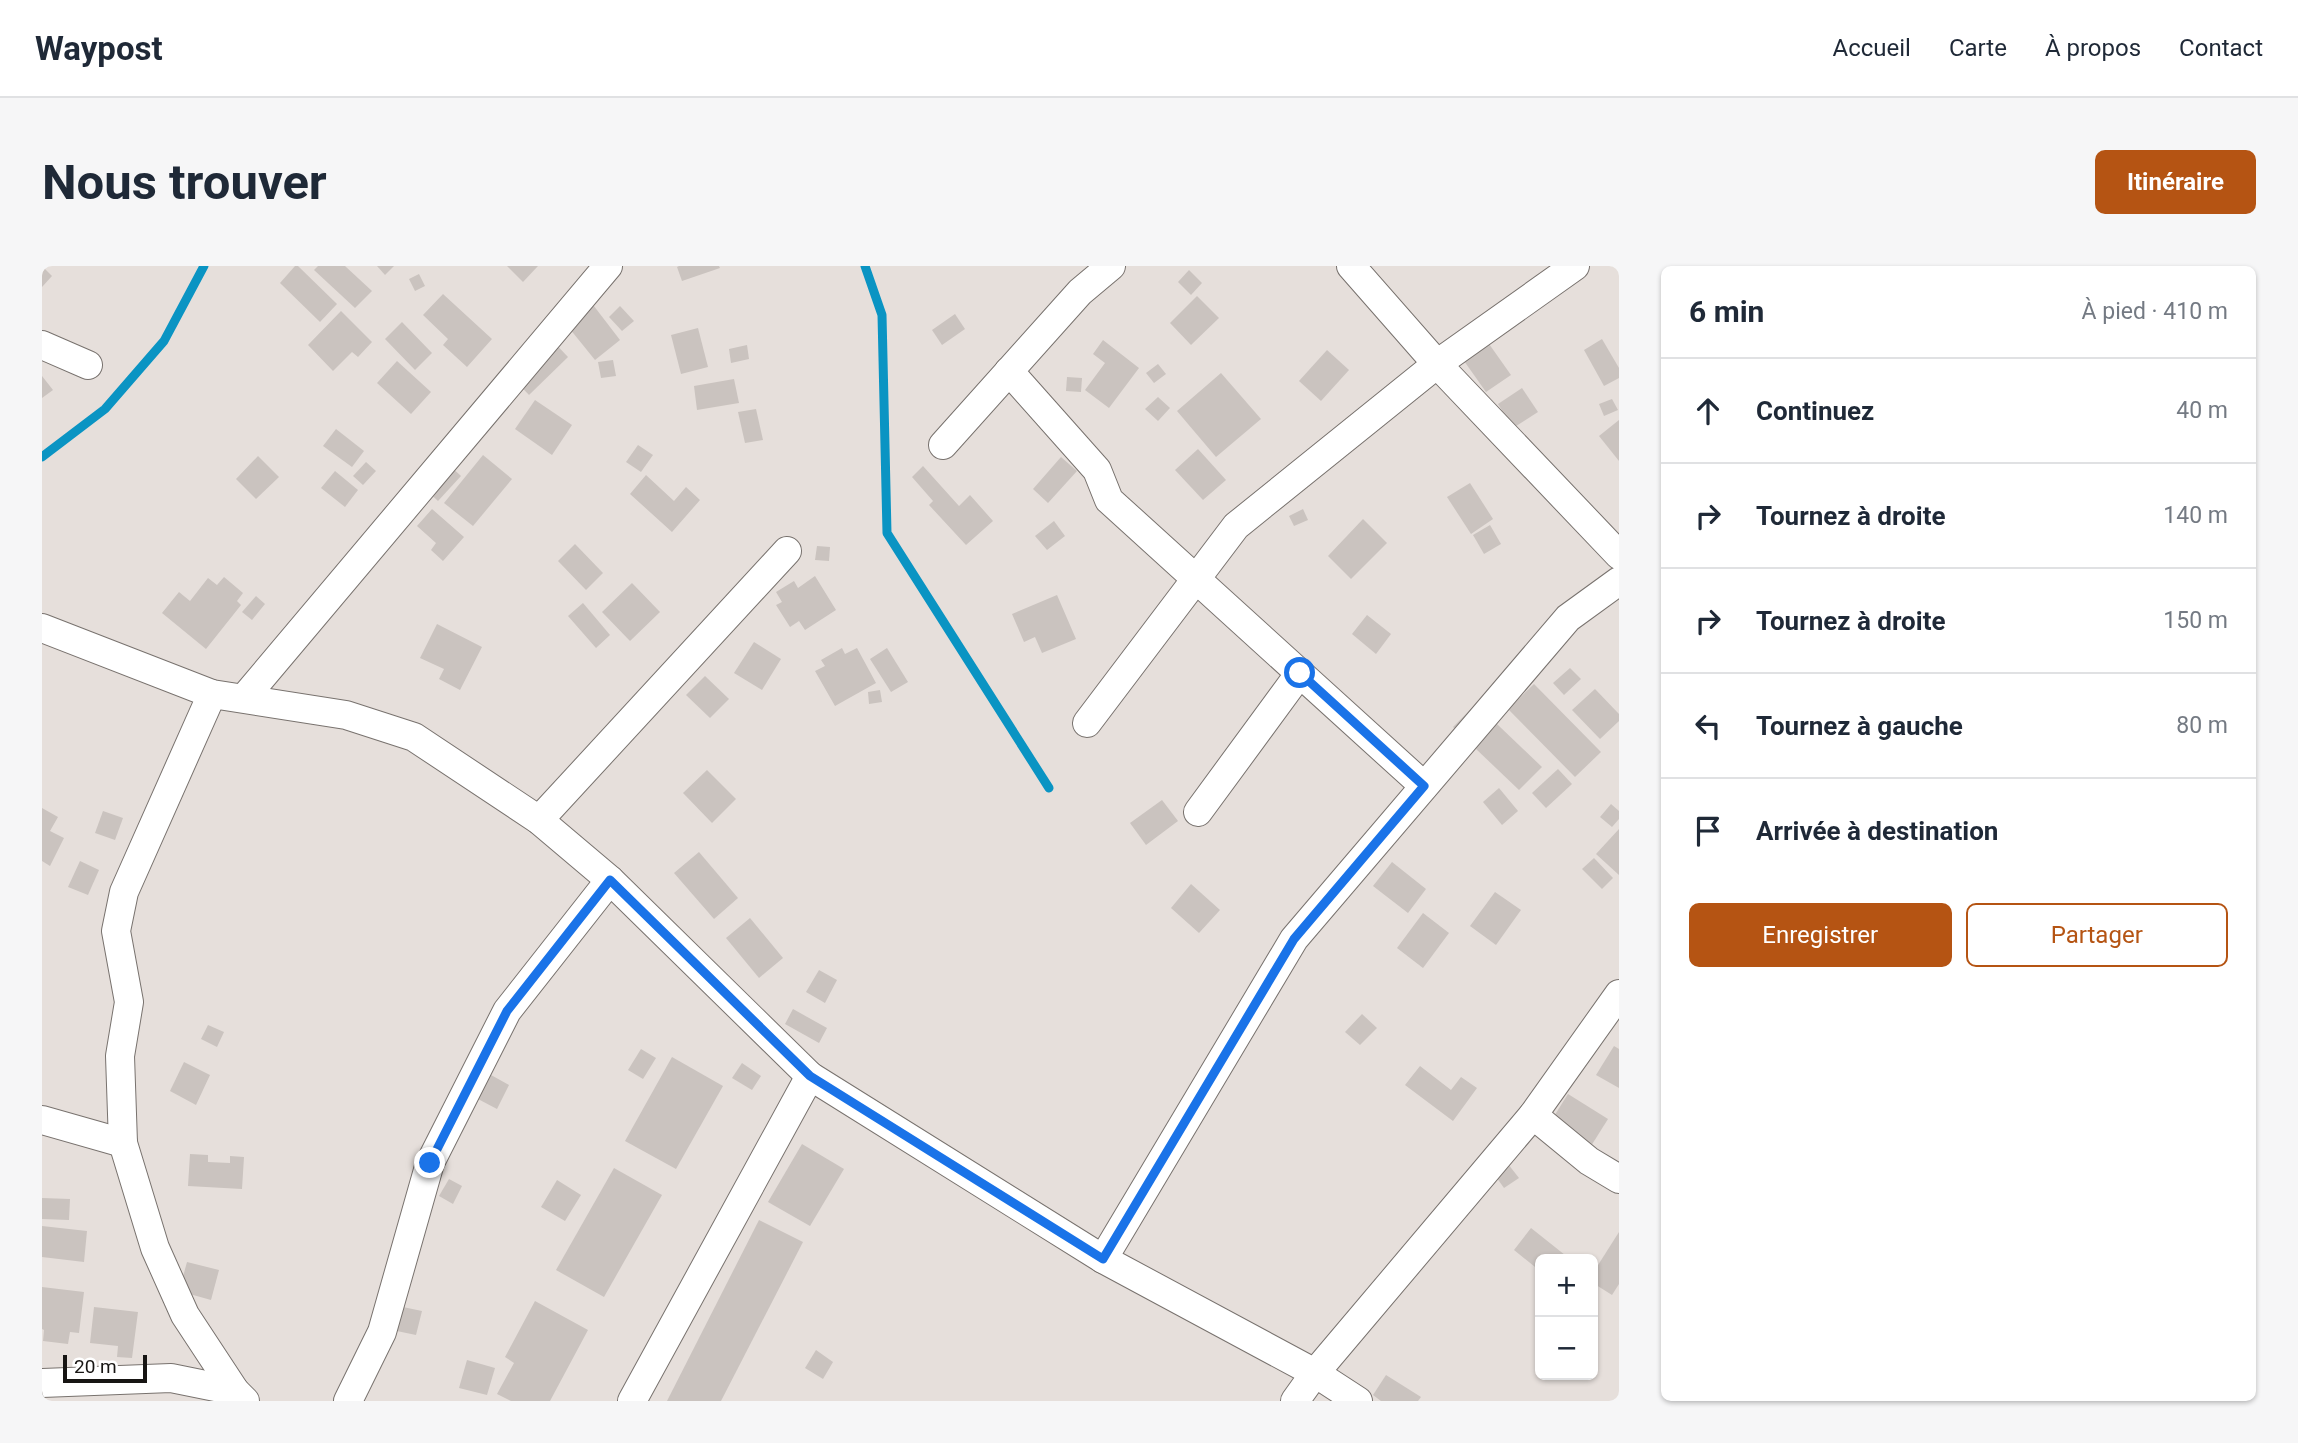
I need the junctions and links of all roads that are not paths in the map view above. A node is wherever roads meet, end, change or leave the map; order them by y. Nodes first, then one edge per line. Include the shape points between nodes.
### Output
1 (608, 266) edge
2 (1111, 266) edge
3 (1351, 266) edge
4 (1575, 266) edge
5 (42, 345) edge
6 (1437, 364) junction
7 (88, 365) dead end
8 (1009, 371) junction
9 (943, 445) dead end
10 (787, 551) dead end
11 (1619, 555) edge
12 (1196, 579) junction
13 (1619, 581) edge
14 (42, 628) edge
15 (1300, 673) junction
16 (212, 694) junction
17 (245, 697) junction
18 (1087, 723) dead end
19 (1424, 786) junction
20 (1198, 812) dead end
21 (539, 820) junction
22 (610, 880) junction
23 (1619, 994) edge
24 (810, 1076) junction
25 (1533, 1115) junction
26 (42, 1120) edge
27 (124, 1143) junction
28 (1619, 1179) edge
29 (1103, 1259) junction
30 (1315, 1373) junction
31 (42, 1383) edge
32 (240, 1396) edge
33 (348, 1401) edge
34 (632, 1401) edge
35 (1295, 1401) edge
36 (1358, 1401) edge

1 - 17 street
2 - 8 street via 1080,292
3 - 6 street
4 - 6 street
5 - 7 street
6 - 11 street
6 - 12 street via 1236,526
8 - 9 street
8 - 12 street via 1097,470 1109,500
10 - 21 street
12 - 15 street
12 - 18 street
13 - 19 street via 1569,618
14 - 16 street
15 - 19 street
15 - 20 street
16 - 17 street
16 - 27 street via 124,892 116,931 128,1002 120,1056
17 - 21 street via 346,715 414,737
19 - 29 street via 1294,939
21 - 22 street
22 - 24 street
22 - 33 street via 507,1011 430,1163 382,1332
23 - 25 street
24 - 29 street
24 - 34 street
25 - 28 street
25 - 30 street
26 - 27 street
27 - 32 street via 155,1248 185,1315
29 - 30 street
30 - 35 street
30 - 36 street
31 - 32 street via 171,1378

